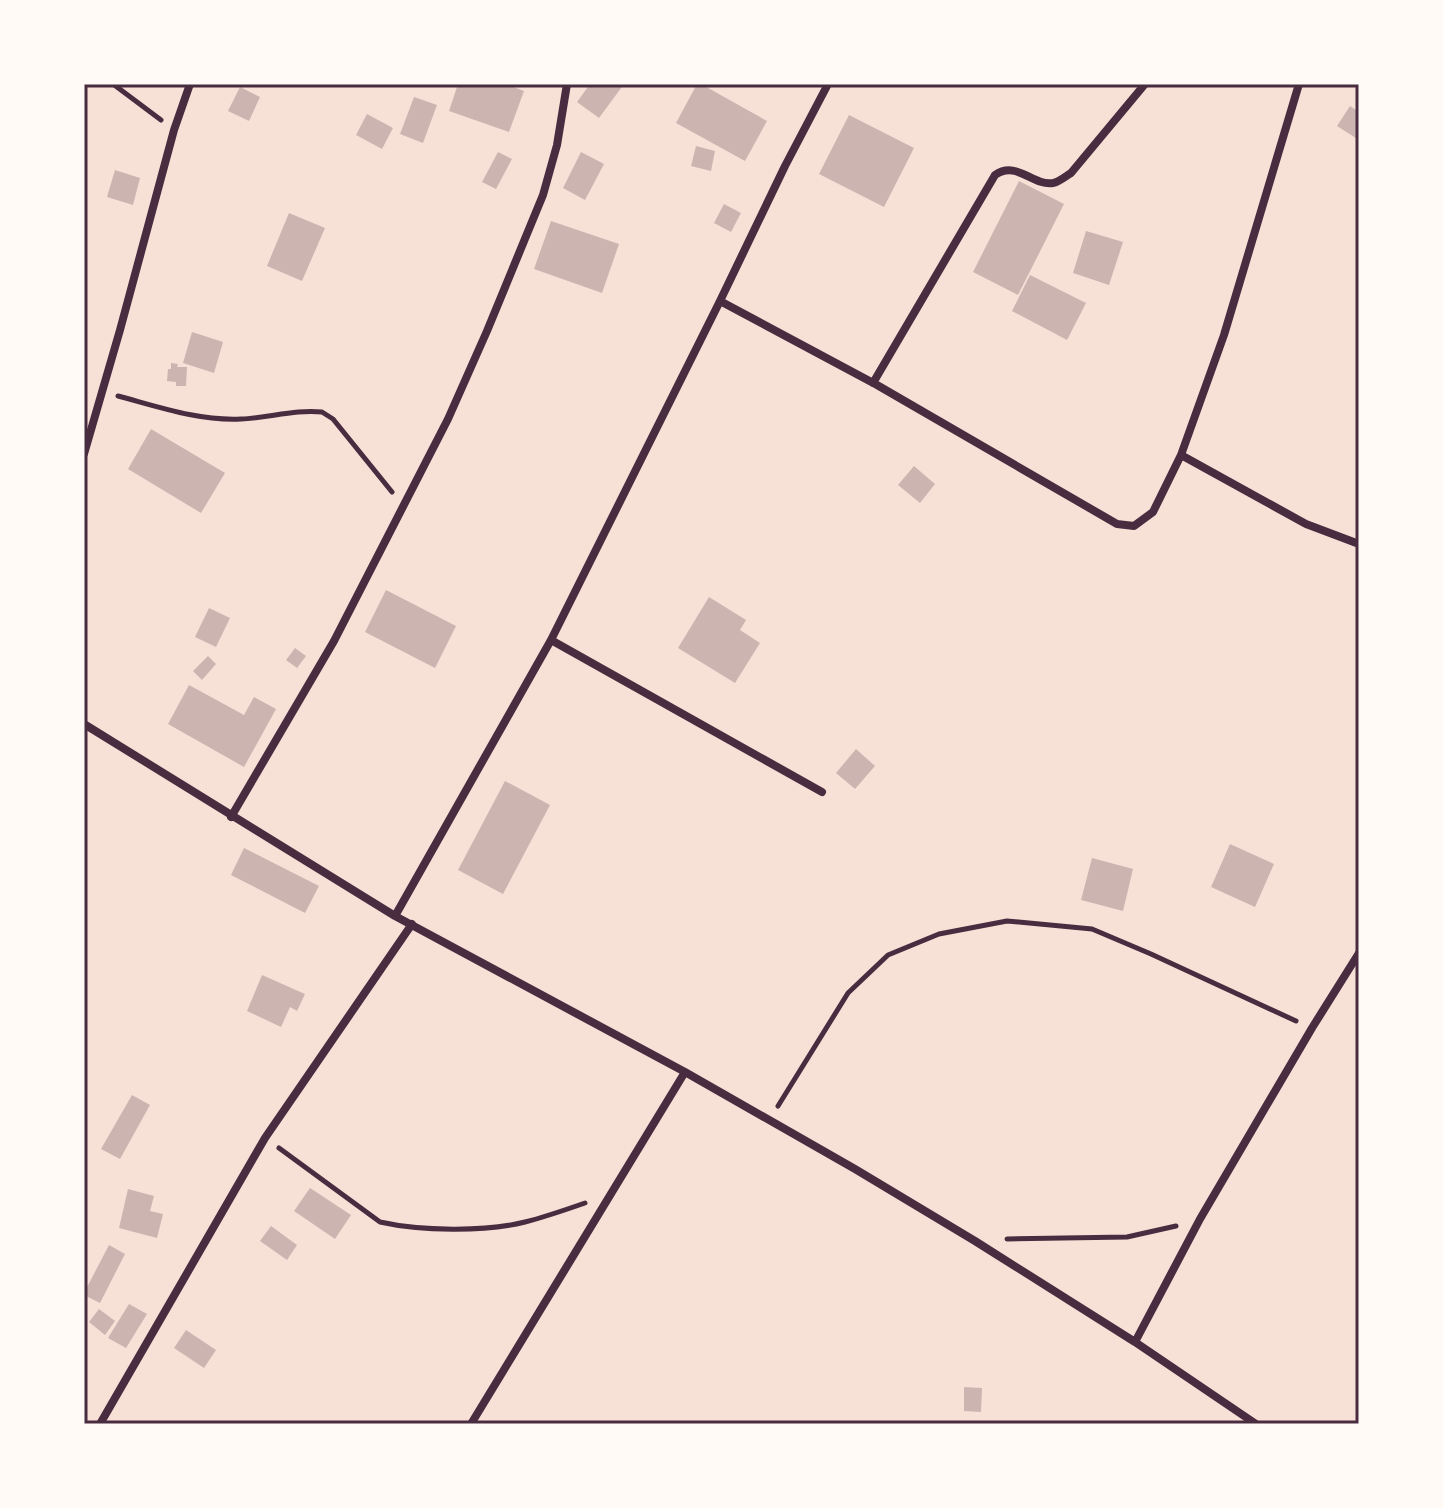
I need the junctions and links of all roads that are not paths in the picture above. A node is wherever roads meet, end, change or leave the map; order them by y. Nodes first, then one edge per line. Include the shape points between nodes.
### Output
1 (190, 84) edge
2 (567, 84) edge
3 (828, 84) edge
4 (1145, 84) edge
5 (1299, 84) edge
6 (720, 301) junction
7 (873, 383) junction
8 (84, 454) edge
9 (1181, 455) junction
10 (1359, 544) edge
11 (551, 640) junction
12 (84, 724) edge
13 (822, 792) dead end
14 (231, 817) junction
15 (395, 916) junction
16 (412, 924) junction
17 (1359, 953) edge
18 (685, 1072) junction
19 (1135, 1342) junction
20 (100, 1424) edge
21 (471, 1424) edge
22 (1256, 1424) edge

1 - 8 street
2 - 14 street via 543,195 461,390 334,641
3 - 6 street
4 - 7 street via 1071,173 1053,183 1009,169 995,175
5 - 9 street via 1224,335
6 - 7 street
6 - 11 street
7 - 9 street via 1117,524 1134,526 1153,512
9 - 10 street via 1306,524
11 - 13 street
11 - 15 street
12 - 14 street
14 - 15 street
15 - 16 street
16 - 18 street
16 - 20 street via 265,1138
17 - 19 street via 1200,1219
18 - 19 street via 975,1241
18 - 21 street
19 - 22 street

